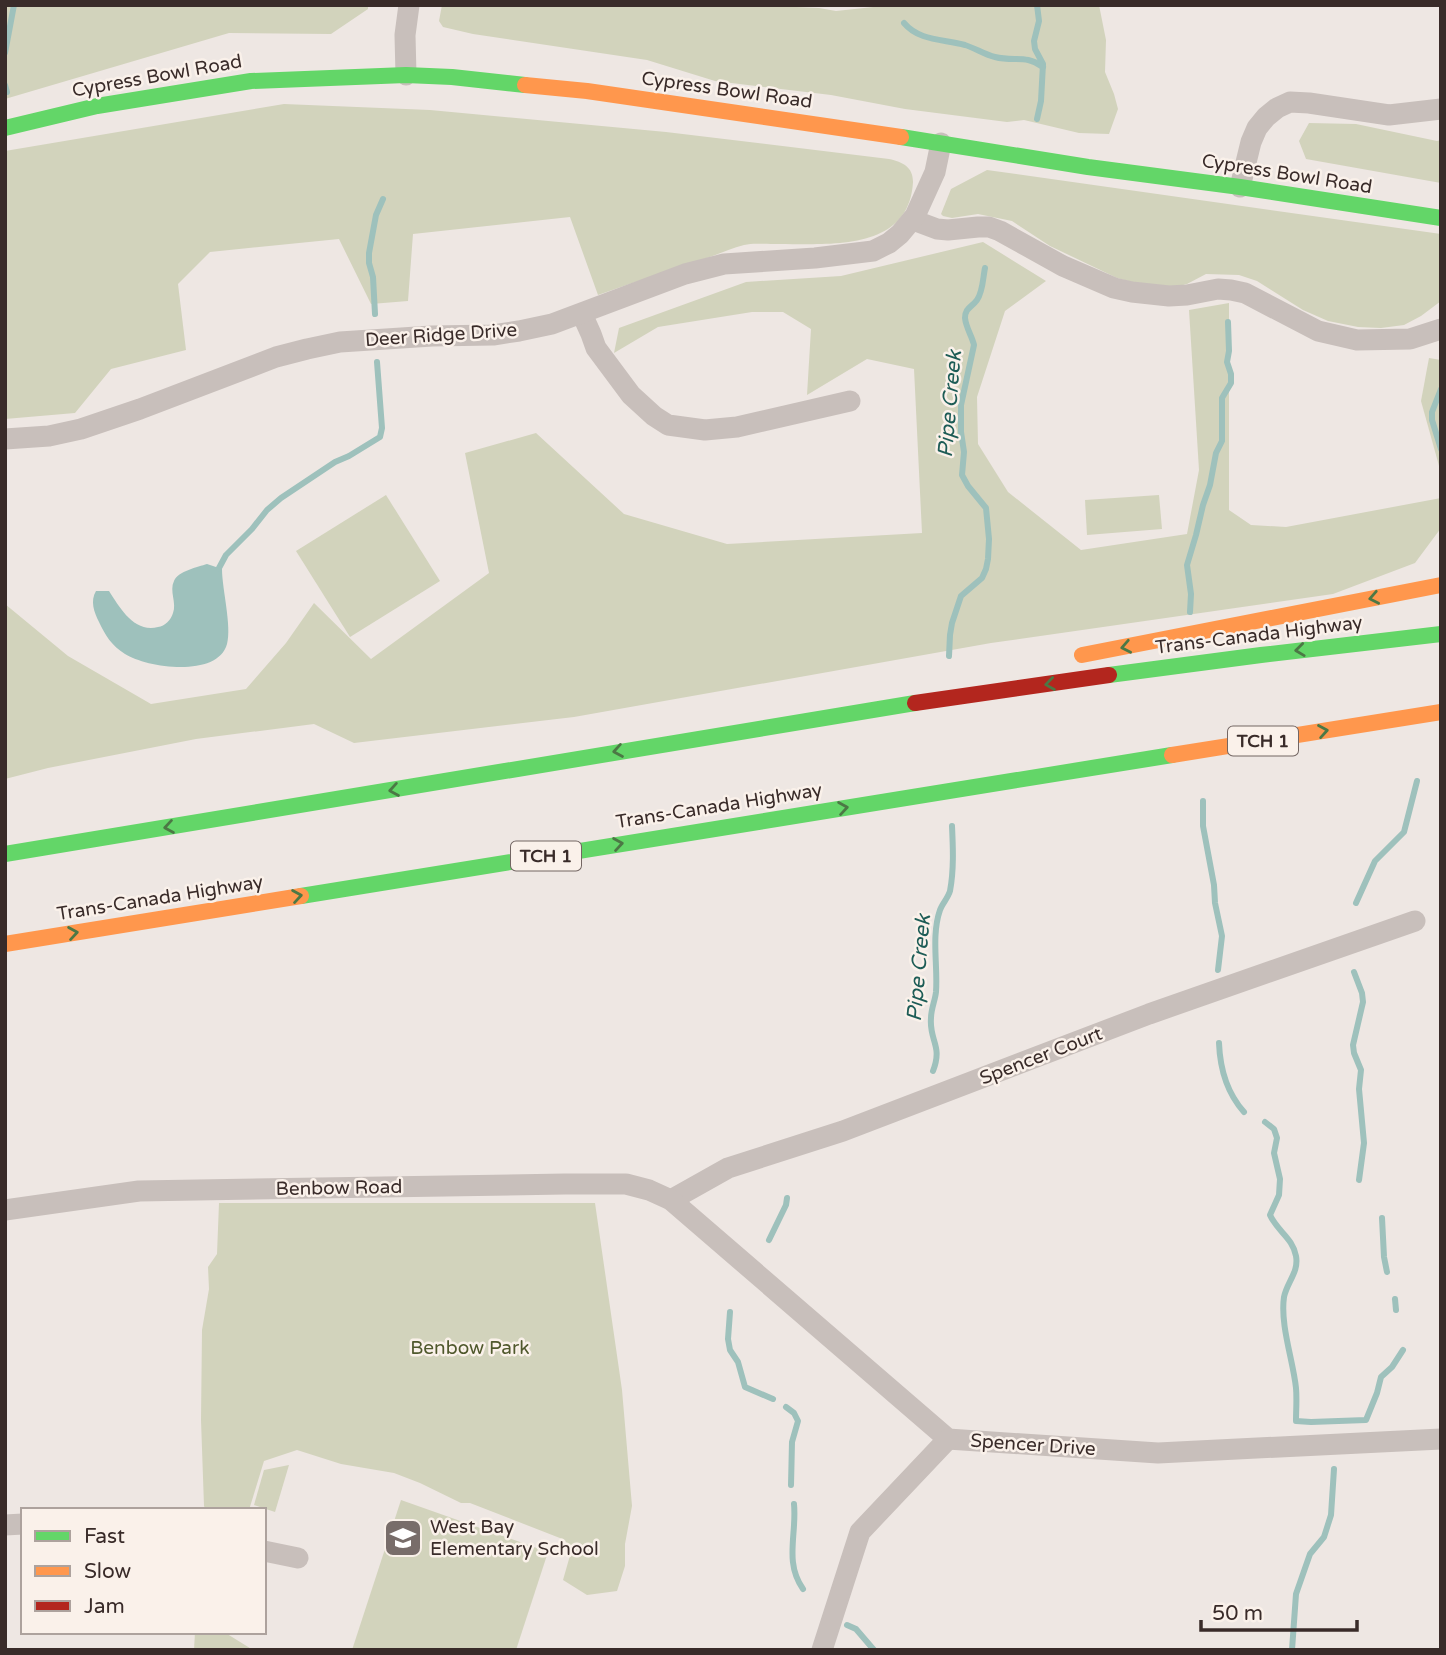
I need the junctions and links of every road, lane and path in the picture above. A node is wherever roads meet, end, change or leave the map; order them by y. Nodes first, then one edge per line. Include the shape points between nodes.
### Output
1 (409, 5) edge
2 (406, 75) junction
3 (1441, 109) edge
4 (5, 128) edge
5 (941, 143) junction
6 (1240, 187) junction
7 (1441, 218) edge
8 (913, 220) junction
9 (582, 314) junction
10 (1441, 329) edge
11 (850, 401) dead end
12 (5, 439) edge
13 (1441, 585) edge
14 (1441, 634) edge
15 (1068, 657) dead end
16 (934, 684) dead end
17 (1441, 712) edge
18 (685, 739) junction
19 (1278, 754) dead end
20 (1086, 769) junction
21 (5, 854) edge
22 (1415, 921) dead end
23 (5, 944) edge
24 (671, 1200) junction
25 (5, 1210) edge
26 (948, 1439) junction
27 (1441, 1439) edge
28 (266, 1552) edge
29 (298, 1558) dead end
30 (822, 1650) edge

1 - 2 street
2 - 4 main road, Cypress Bowl Road via 251,81 97,106
2 - 5 main road, Cypress Bowl Road via 587,91
3 - 6 street via 1388,115 1290,102 1276,108 1257,128
5 - 6 main road, Cypress Bowl Road
5 - 8 street, Deer Ridge Drive via 935,172
6 - 7 main road, Cypress Bowl Road
8 - 9 street, Deer Ridge Drive via 873,251 724,264 685,274
8 - 10 street via 937,229 1000,230 1063,266 1132,292 1169,296 1218,289 1245,293 1318,331 1357,340 1410,339
9 - 11 street via 596,348 631,395 668,425 705,430 737,427
9 - 12 street, Deer Ridge Drive via 493,335 363,340 307,349 81,429
13 -> 15 main road
14 -> 18 main road, Trans-Canada Highway via 1087,678
16 - 18 main road
20 -> 17 main road, Trans-Canada Highway / TCH 1
18 -> 21 main road, Trans-Canada Highway
19 - 20 main road
23 -> 20 main road, Trans-Canada Highway / TCH 1
22 - 24 street, Spencer Court via 1149,1014 843,1131 728,1168
24 - 25 street, Benbow Road via 626,1184 552,1184 139,1191
24 - 26 street, Spencer Drive
26 - 27 street, Spencer Drive via 1158,1453
26 - 30 street via 860,1532
28 - 29 street

